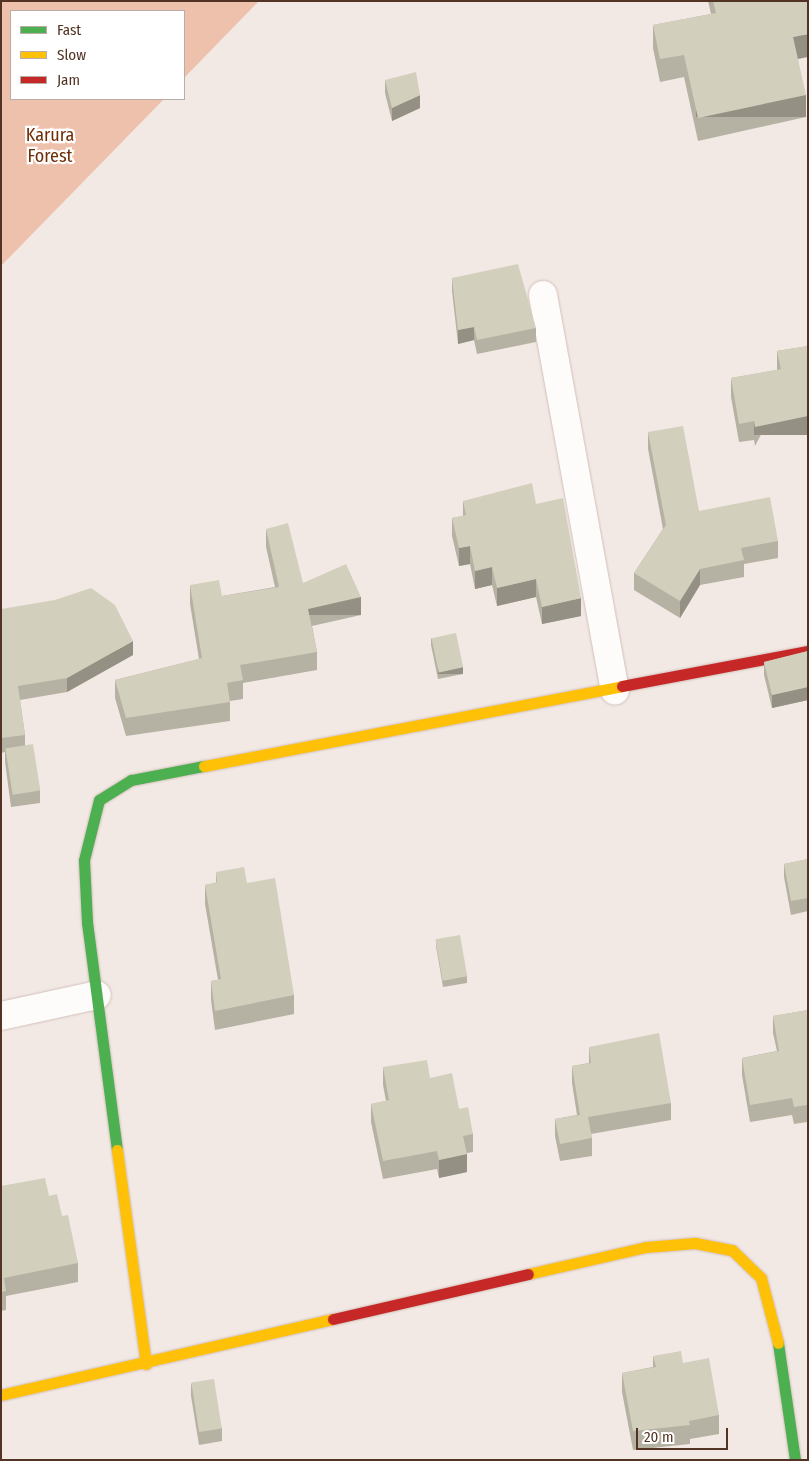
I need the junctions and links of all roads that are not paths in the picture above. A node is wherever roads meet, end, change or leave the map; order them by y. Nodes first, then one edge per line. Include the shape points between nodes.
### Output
1 (543, 295) dead end
2 (808, 651) edge
3 (615, 690) junction
4 (97, 995) junction
5 (1, 1016) edge
6 (146, 1364) junction
7 (1, 1395) edge
8 (794, 1460) edge

1 - 3 street
2 - 3 street
3 - 4 street via 131,780 99,800 84,860
4 - 5 street
4 - 6 street
6 - 7 street
6 - 8 street via 646,1247 720,1247 743,1257 761,1278 778,1340

